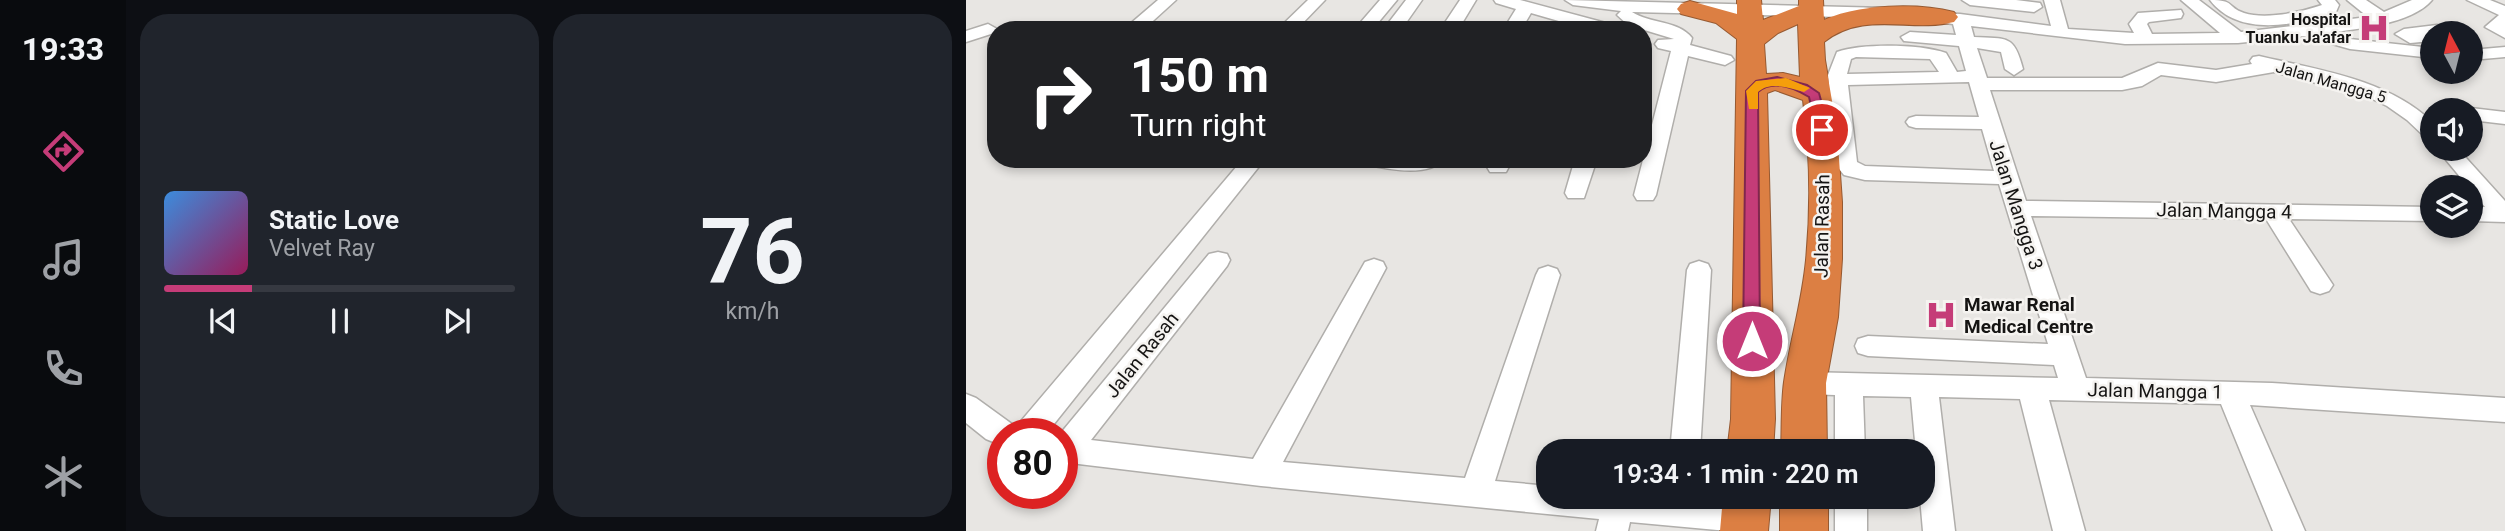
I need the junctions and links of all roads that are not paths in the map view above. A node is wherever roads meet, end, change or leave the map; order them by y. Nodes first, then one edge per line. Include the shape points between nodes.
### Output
1 (1168, 0) edge
2 (1317, 0) edge
3 (1389, 0) edge
4 (1414, 0) edge
5 (1468, 0) edge
6 (1502, 0) edge
7 (1573, 0) edge
8 (1841, 0) edge
9 (2052, 0) edge
10 (2189, 0) edge
11 (2218, 0) edge
12 (2326, 0) edge
13 (2355, 0) edge
14 (2402, 0) edge
15 (2424, 0) edge
16 (2475, 0) edge
17 (2033, 3) edge
18 (1526, 7) junction
19 (1618, 7) junction
20 (1690, 9) junction
21 (2505, 12) edge
22 (2175, 15) dead end
23 (1810, 16) edge
24 (1745, 18) edge
25 (2379, 18) junction
26 (1960, 19) edge
27 (2505, 19) edge
28 (1143, 21) edge
29 (1295, 21) edge
30 (1371, 21) edge
31 (1398, 21) edge
32 (1455, 21) edge
33 (1517, 21) edge
34 (1560, 21) edge
35 (1634, 21) edge
36 (1652, 26) edge
37 (987, 29) edge
38 (2038, 30) junction
39 (2305, 31) junction
40 (2420, 32) edge
41 (2061, 33) junction
42 (2505, 33) edge
43 (1868, 36) dead end
44 (966, 37) edge
45 (2420, 37) edge
46 (2146, 39) junction
47 (2232, 39) junction
48 (1652, 40) edge
49 (1680, 48) junction
50 (2420, 52) edge
51 (2274, 66) junction
52 (2014, 69) dead end
53 (1948, 72) junction
54 (1831, 80) junction
55 (1978, 81) junction
56 (1752, 91) junction
57 (2411, 110) junction
58 (2420, 110) edge
59 (2483, 115) edge
60 (2505, 118) edge
61 (2420, 120) edge
62 (1916, 122) dead end
63 (1990, 123) junction
64 (2458, 161) edge
65 (1652, 166) edge
66 (1248, 168) edge
67 (1583, 168) edge
68 (1651, 168) edge
69 (2007, 178) junction
70 (1576, 193) dead end
71 (1645, 195) dead end
72 (2016, 208) junction
73 (2272, 211) junction
74 (2420, 214) edge
75 (2483, 214) edge
76 (2505, 215) edge
77 (1218, 260) dead end
78 (1374, 268) dead end
79 (1699, 270) dead end
80 (1548, 275) dead end
81 (2320, 285) dead end
82 (1868, 346) dead end
83 (2064, 355) junction
84 (1805, 383) junction
85 (1849, 384) junction
86 (1924, 386) junction
87 (2032, 390) junction
88 (2076, 390) junction
89 (2230, 392) junction
90 (966, 406) edge
91 (2505, 410) edge
92 (1041, 418) edge
93 (987, 423) edge
94 (1078, 433) edge
95 (1686, 439) edge
96 (1751, 439) edge
97 (1804, 439) edge
98 (1850, 439) edge
99 (1078, 452) edge
100 (1261, 473) junction
101 (1475, 494) junction
102 (1660, 509) edge
103 (1705, 509) edge
104 (1804, 509) edge
105 (1851, 509) edge
106 (1745, 515) edge
107 (1615, 519) edge
108 (1804, 531) edge
109 (1851, 531) edge
110 (1939, 531) edge
111 (2068, 531) edge
112 (2289, 531) edge

1 - 28 street
2 - 29 street
3 - 30 street
4 - 31 street
5 - 32 street
6 - 18 street
7 - 19 street
8 - 26 highway
9 - 41 street
10 - 47 street, Jalan Mangga 5
11 - 12 street via 2236,16 2250,19 2316,12 2330,8
13 - 25 street
14 - 25 street
15 - 25 street
16 - 21 street
17 - 26 street
17 - 38 street
18 - 33 street
18 - 34 street
19 - 20 street
19 - 35 street
20 - 24 highway
20 - 24 highway via 1740,24
22 - 46 street via 2144,17 2138,24
23 - 24 highway via 1769,27
23 - 26 highway via 1831,23 1857,17
23 - 54 highway, Jalan Rasah
24 - 49 street
24 - 56 highway
25 - 39 street
26 - 38 street
26 - 43 street
26 - 52 street via 2006,46
26 - 55 street, Jalan Mangga 3
27 - 42 street via 2494,27
36 - 49 street via 1681,34
37 - 44 street
38 - 41 street
39 - 47 street
39 - 50 street via 2350,44
40 - 45 street via 2404,34
41 - 46 street
46 - 47 street
47 - 51 street, Jalan Mangga 5 via 2251,58
48 - 49 street
49 - 65 street
51 - 55 street via 2216,76 2158,69 2122,85
51 - 57 street, Jalan Mangga 5 via 2375,93
53 - 54 street
53 - 54 street via 1937,55 1854,52 1843,56
53 - 55 street
54 - 56 highway via 1777,81 1760,84
54 - 69 street via 1846,164 1852,170
54 - 84 highway, Jalan Rasah via 1822,130 1824,258
55 - 63 street, Jalan Mangga 3
56 - 96 highway
57 - 58 street
57 - 61 street, Jalan Mangga 5
59 - 60 street
62 - 63 street
63 - 69 street, Jalan Mangga 3
64 - 76 street
66 - 92 street
67 - 70 street
68 - 71 street
69 - 72 street, Jalan Mangga 3
72 - 73 street, Jalan Mangga 4
72 - 83 street, Jalan Mangga 3
73 - 74 street, Jalan Mangga 4
73 - 81 street
75 - 76 street
77 - 94 street, Jalan Rasah
78 - 100 street
79 - 95 street
80 - 101 street
82 - 83 street
83 - 88 street, Jalan Mangga 3
84 - 85 street, Jalan Mangga 1
84 - 97 highway, Jalan Rasah
85 - 86 street, Jalan Mangga 1
85 - 98 street
86 - 87 street, Jalan Mangga 1
86 - 110 street
87 - 88 street, Jalan Mangga 1
87 - 111 street
88 - 89 street, Jalan Mangga 1
89 - 91 street, Jalan Mangga 1
89 - 112 street
90 - 93 street
99 - 100 street
100 - 101 street
101 - 107 street
102 - 107 street
103 - 106 street
104 - 108 highway
105 - 109 street

